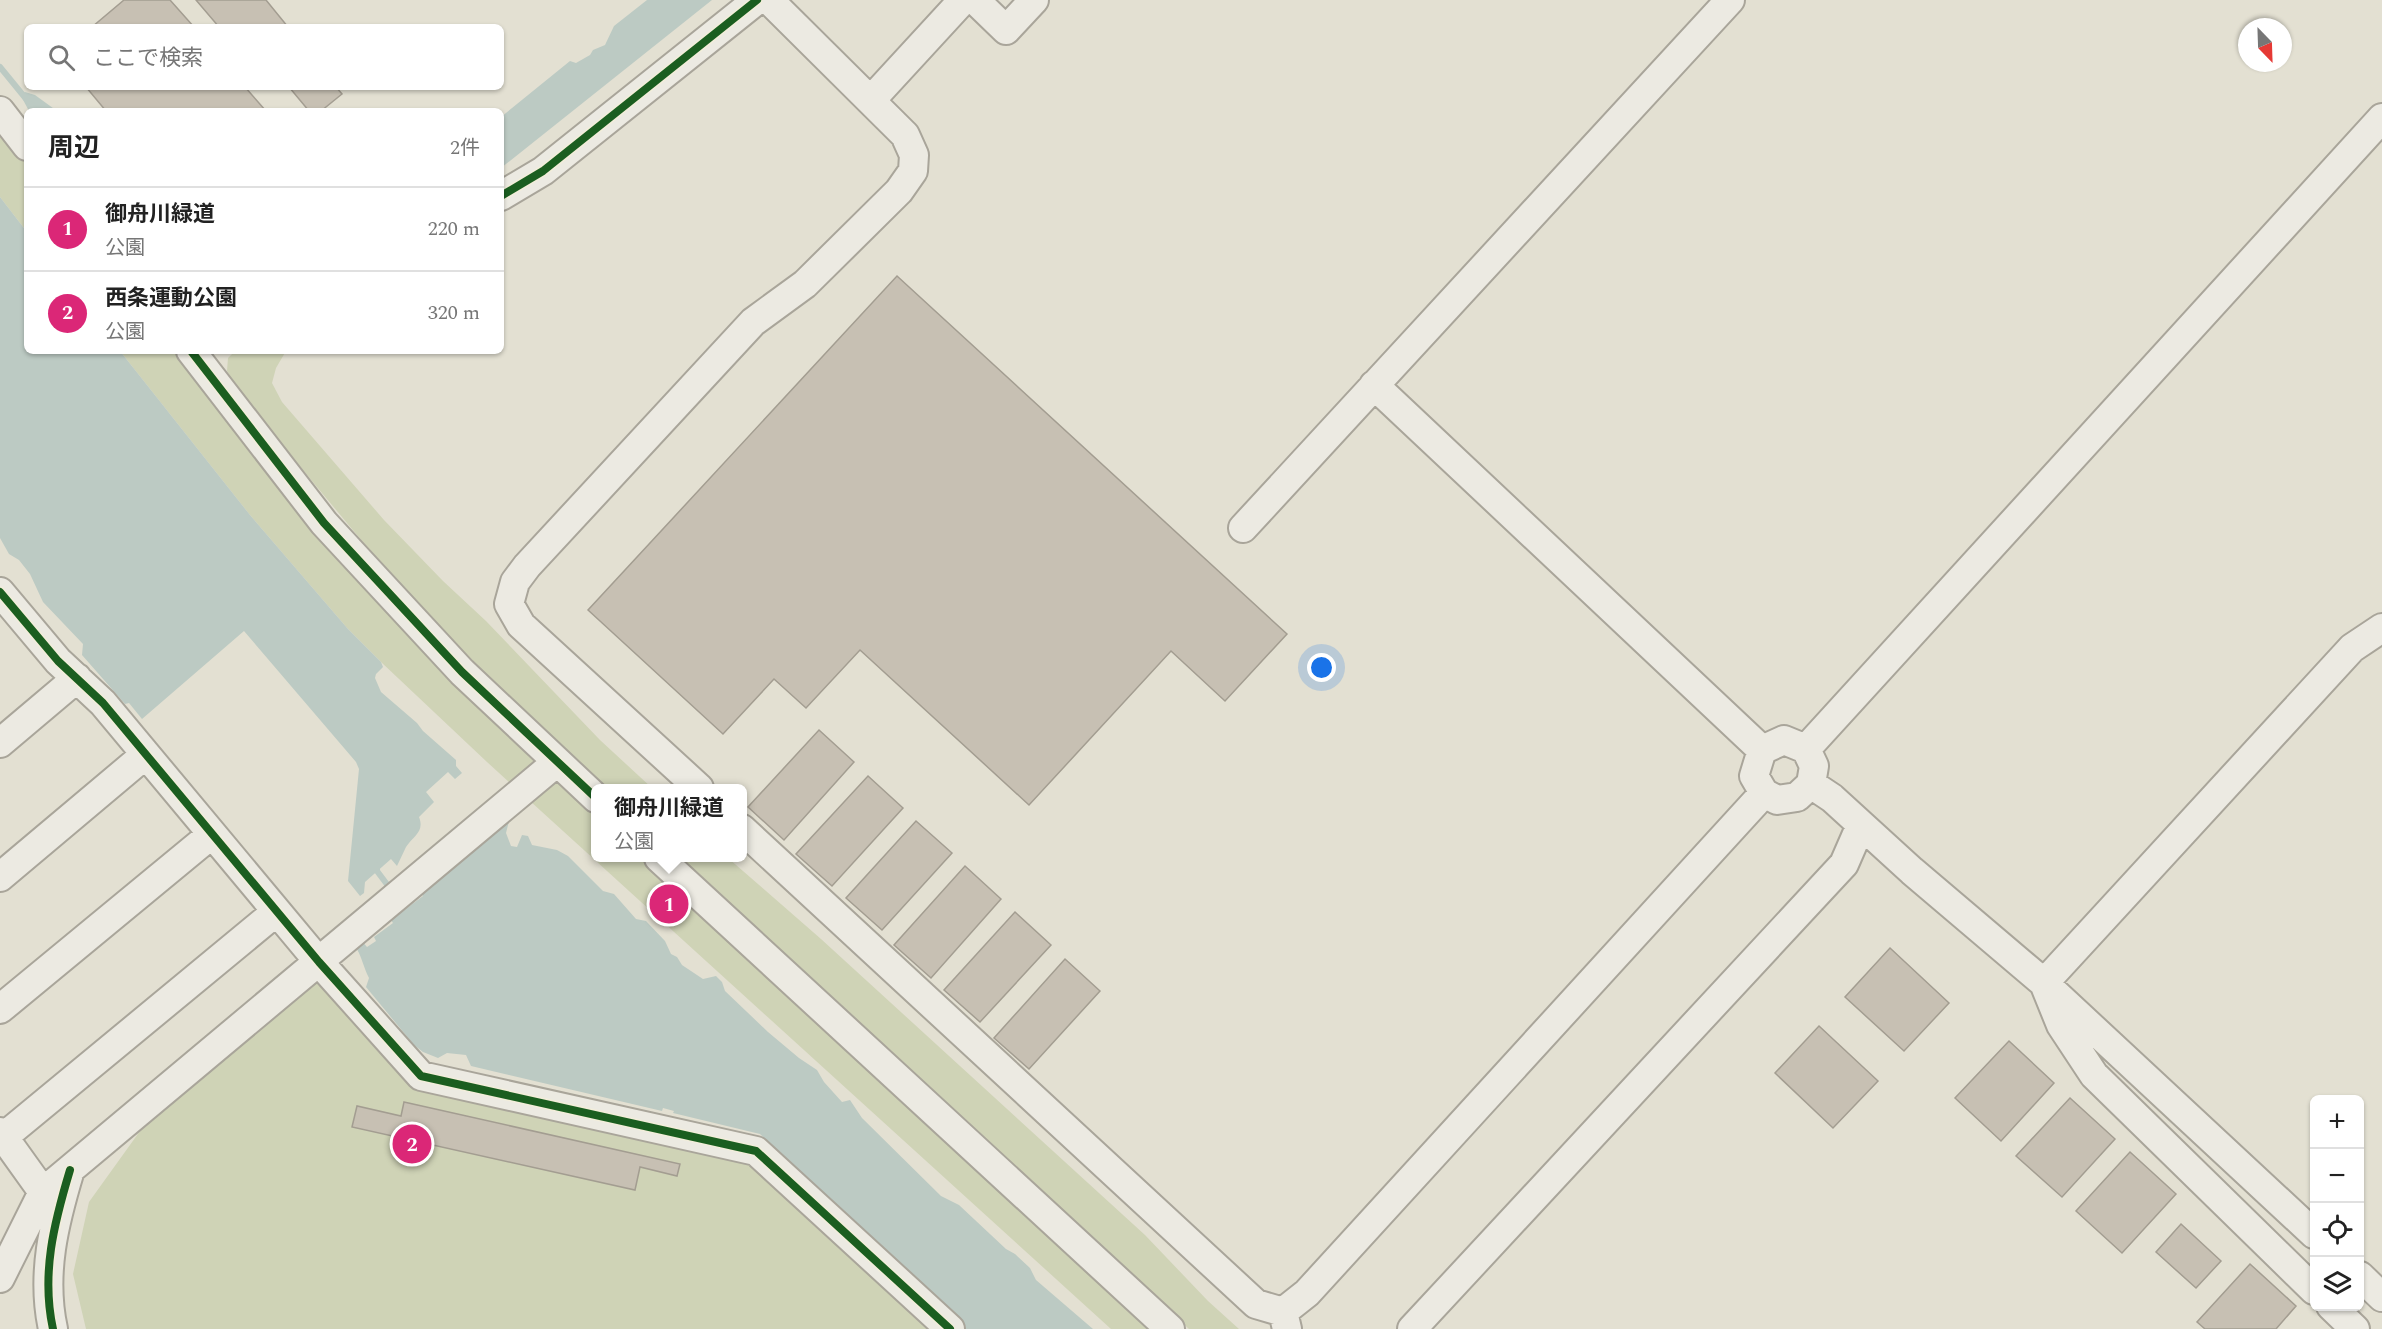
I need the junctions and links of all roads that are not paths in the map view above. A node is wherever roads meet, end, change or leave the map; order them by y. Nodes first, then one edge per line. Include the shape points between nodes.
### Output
1 (757, 0) edge
2 (769, 0) edge
3 (963, 0) edge
4 (975, 0) edge
5 (1034, 0) edge
6 (1730, 0) edge
7 (871, 100) junction
8 (0, 111) edge
9 (2382, 118) edge
10 (24, 142) edge
11 (504, 194) edge
12 (202, 355) edge
13 (1374, 385) junction
14 (1243, 528) dead end
15 (0, 592) edge
16 (2382, 628) edge
17 (77, 678) junction
18 (0, 743) edge
19 (1762, 750) junction
20 (1806, 750) junction
21 (145, 755) junction
22 (557, 762) junction
23 (694, 784) edge
24 (1811, 784) junction
25 (591, 793) edge
26 (1764, 793) junction
27 (1861, 825) junction
28 (212, 834) junction
29 (747, 834) edge
30 (663, 862) edge
31 (0, 877) edge
32 (276, 912) junction
33 (319, 962) junction
34 (2044, 983) junction
35 (0, 1009) edge
36 (1, 1136) edge
37 (70, 1170) junction
38 (43, 1192) junction
39 (2310, 1230) edge
40 (0, 1278) edge
41 (2364, 1280) edge
42 (2310, 1286) edge
43 (2382, 1297) edge
44 (2336, 1311) edge
45 (1285, 1320) edge
46 (53, 1329) edge
47 (950, 1329) edge
48 (1170, 1329) edge
49 (1412, 1329) edge
50 (2355, 1329) edge

1 - 11 street via 543,171
2 - 7 street
3 - 7 street
4 - 5 street via 1006,30
6 - 13 street
7 - 23 street via 904,135 914,155 913,171 899,191 805,284 753,322 527,566 515,582 509,604 521,625
8 - 10 street
9 - 20 street
12 - 22 street via 324,523 462,672
13 - 14 street
13 - 19 street
15 - 17 street
16 - 34 street via 2352,648
17 - 18 street
17 - 21 street
19 - 20 street via 1784,741
19 - 26 street via 1754,776
20 - 24 street via 1814,766
21 - 28 street
21 - 31 street
22 - 25 street
22 - 33 street
24 - 26 street via 1797,798 1778,800
24 - 27 street
26 - 45 street
27 - 34 street
27 - 49 street via 1844,864
28 - 32 street
28 - 35 street
29 - 45 street via 1256,1304
30 - 48 street
32 - 33 street
32 - 36 street
33 - 37 street
33 - 47 street via 421,1076 756,1151
34 - 39 street
34 - 42 street via 2061,1025 2094,1075
36 - 38 street
37 - 38 street
37 - 46 street via 47,1266
38 - 40 street
41 - 43 street
44 - 50 street

